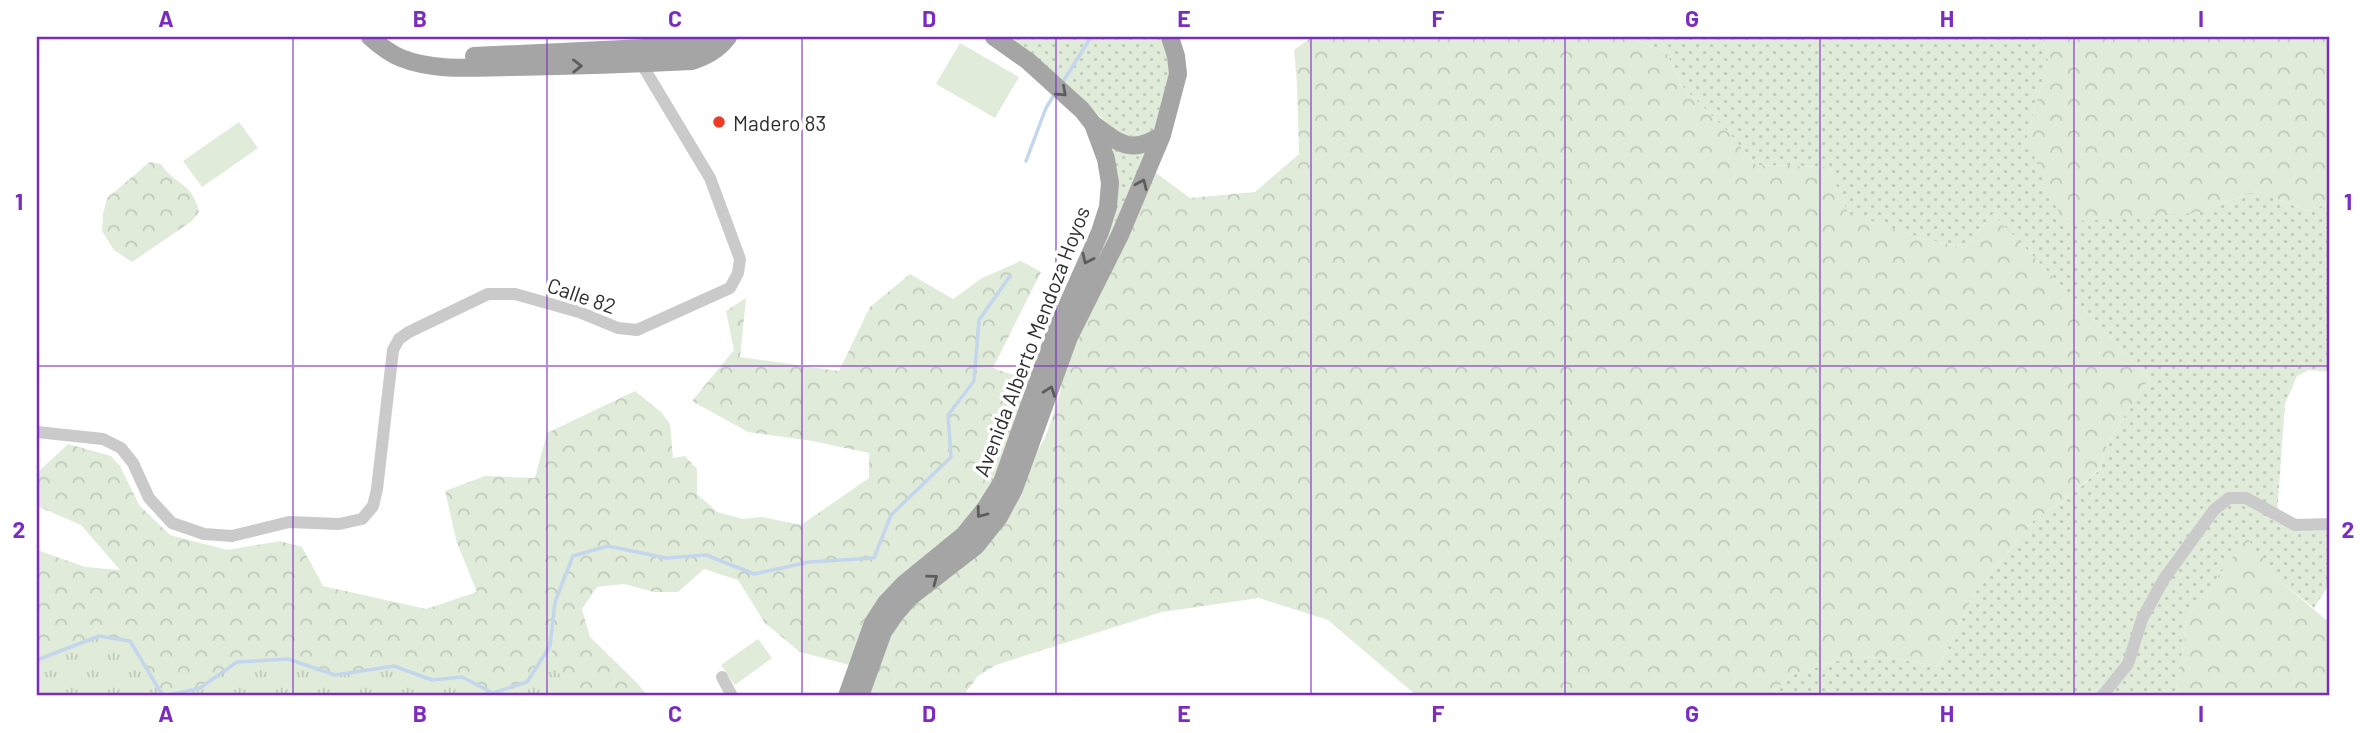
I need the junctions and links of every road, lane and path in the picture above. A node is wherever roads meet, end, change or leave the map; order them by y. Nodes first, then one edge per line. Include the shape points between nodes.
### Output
1 (370, 37) edge
2 (387, 37) edge
3 (705, 37) edge
4 (728, 37) edge
5 (1170, 37) edge
6 (1001, 40) edge
7 (591, 44) edge
8 (641, 63) junction
9 (1093, 124) junction
10 (1162, 135) junction
11 (37, 432) edge
12 (2330, 524) edge
13 (723, 677) dead end
14 (732, 696) edge
15 (847, 696) edge
16 (860, 696) edge
17 (2102, 696) edge

1 -> 8 main road via 401,58 453,68
2 - 7 main road via 407,48 450,57
3 - 7 main road via 686,46
4 - 8 main road via 719,48 692,61
5 - 10 main road, Avenida Alberto Mendoza Hoyos via 1178,74
6 -> 9 main road, Avenida Alberto Mendoza Hoyos
8 - 11 street, Calle 82 via 710,178 740,259 730,288 638,330 618,328 515,294 488,294 409,332 393,350 377,489 373,506 362,519 339,524 289,522 232,536 204,534 172,523 149,498 121,448 103,439
9 - 10 main road via 1130,147 1146,145
9 -> 15 main road, Avenida Alberto Mendoza Hoyos via 1106,159 1108,207 1055,333 1002,482 964,535 886,603 873,623
16 -> 10 main road, Avenida Alberto Mendoza Hoyos via 883,632 896,613 976,547 999,517 1014,489 1074,327 1121,235
12 - 17 street via 2295,526 2246,498 2230,498 2214,510 2164,579 2142,619 2128,664
13 - 14 street

